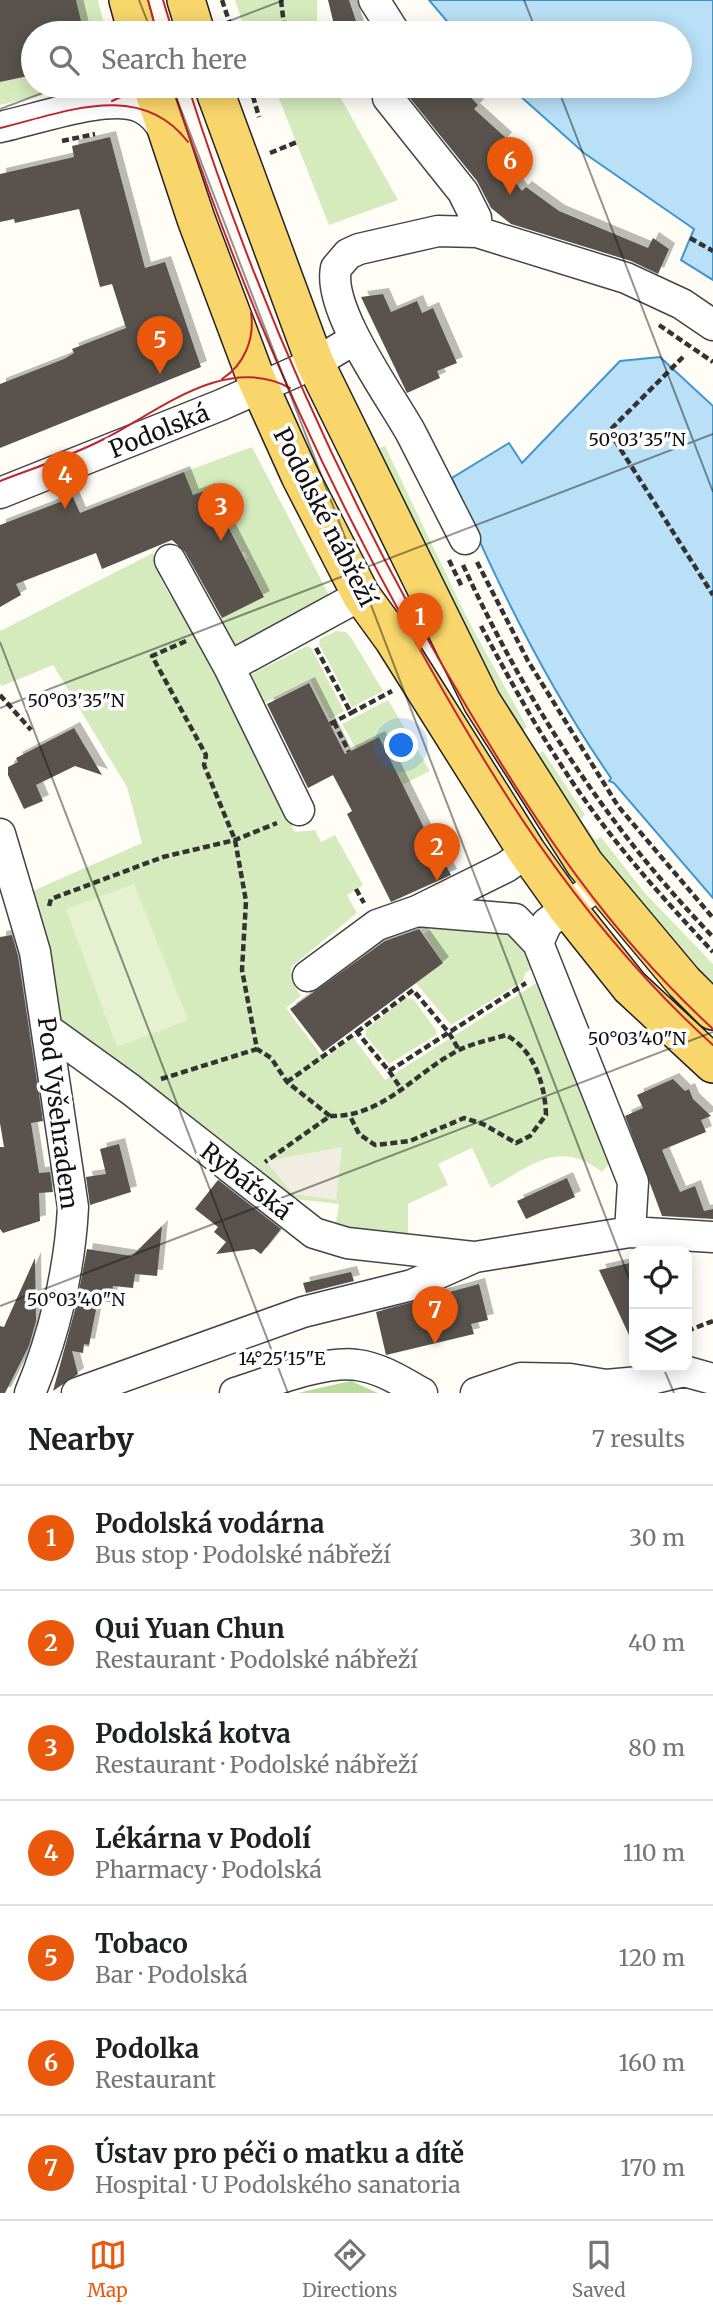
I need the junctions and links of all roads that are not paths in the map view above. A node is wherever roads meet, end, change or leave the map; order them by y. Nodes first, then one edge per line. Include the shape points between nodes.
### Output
1 (128, 0) edge
2 (186, 0) edge
3 (374, 0) edge
4 (133, 21) edge
5 (192, 21) edge
6 (387, 21) edge
7 (156, 98) edge
8 (217, 98) edge
9 (388, 98) edge
10 (0, 127) edge
11 (167, 137) junction
12 (477, 232) junction
13 (713, 325) edge
14 (355, 339) junction
15 (315, 363) junction
16 (260, 387) junction
17 (0, 493) edge
18 (455, 546) road end
19 (170, 560) dead end
20 (361, 595) junction
21 (229, 667) junction
22 (299, 810) dead end
23 (0, 834) edge
24 (527, 852) junction
25 (600, 883) junction
26 (567, 908) junction
27 (417, 911) junction
28 (543, 956) junction
29 (308, 976) dead end
30 (713, 1011) edge
31 (48, 1030) junction
32 (713, 1064) edge
33 (630, 1233) junction
34 (713, 1237) edge
35 (475, 1257) junction
36 (713, 1379) edge
37 (30, 1393) edge
38 (77, 1393) edge
39 (235, 1393) edge
40 (422, 1393) edge
41 (476, 1393) edge

1 - 4 main road
2 - 5 main road
3 - 6 street
7 - 11 main road, Podolské nábřeží
8 - 15 main road
9 - 12 street via 470,204
10 - 11 street via 122,104 140,107 156,118
11 - 16 main road, Podolské nábřeží
12 - 13 street via 626,278 682,304
12 - 14 street via 438,231 348,254 334,276
14 - 15 street, Podolská
14 - 18 street via 410,432
15 - 16 street, Podolská
15 - 25 main road via 482,702
16 - 17 street, Podolská
16 - 20 main road, Podolské nábřeží
19 - 21 street
20 - 21 street
20 - 24 main road, Podolské nábřeží
21 - 22 street
23 - 31 street, Pod Vyšehradem via 32,932
24 - 26 main road, Podolské nábřeží
24 - 27 street
25 - 26 street
25 - 30 main road
26 - 28 street via 547,923
26 - 32 main road, Podolské nábřeží via 630,987
27 - 28 street via 514,919
27 - 29 street via 377,925
28 - 33 street via 633,1182
31 - 35 street, Rybářská via 314,1233 347,1243
31 - 37 street, Pod Vyšehradem via 73,1207 71,1238 46,1357
33 - 34 street
33 - 35 street
35 - 38 street via 412,1285 303,1312
36 - 41 street via 684,1371 606,1385 521,1378
39 - 40 street via 355,1364 383,1371

